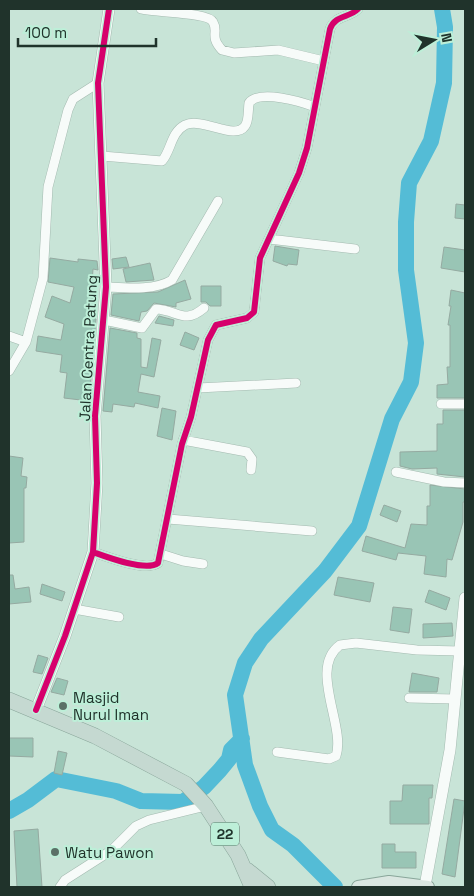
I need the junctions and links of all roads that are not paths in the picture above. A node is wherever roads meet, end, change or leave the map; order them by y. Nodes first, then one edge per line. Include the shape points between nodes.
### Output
1 (109, 9) edge
2 (141, 9) edge
3 (358, 9) edge
4 (324, 61) junction
5 (98, 83) junction
6 (315, 107) junction
7 (102, 156) junction
8 (218, 201) dead end
9 (269, 239) junction
10 (355, 249) dead end
11 (106, 287) junction
12 (204, 308) dead end
13 (104, 320) junction
14 (9, 336) edge
15 (26, 342) junction
16 (9, 371) edge
17 (296, 383) dead end
18 (198, 388) junction
19 (441, 404) dead end
20 (465, 404) edge
21 (183, 440) junction
22 (251, 470) dead end
23 (396, 472) dead end
24 (465, 483) edge
25 (168, 519) junction
26 (312, 531) dead end
27 (93, 552) junction
28 (161, 554) junction
29 (203, 564) dead end
30 (465, 598) edge
31 (74, 609) junction
32 (119, 617) dead end
33 (460, 651) junction
34 (409, 698) dead end
35 (455, 699) junction
36 (9, 700) edge
37 (36, 710) junction
38 (277, 752) dead end
39 (203, 802) junction
40 (247, 870) junction
41 (426, 886) edge
42 (60, 887) edge
43 (252, 887) edge
44 (268, 887) edge
45 (358, 887) edge

1 - 5 street, Jalan Centra Patung
2 - 4 street via 154,13 206,16 215,24 214,39 222,50 234,53 278,50
3 - 4 street via 332,24
4 - 6 street
5 - 7 street, Jalan Centra Patung
5 - 15 street via 73,98 56,147 48,186 43,278
6 - 7 street via 286,98 255,99 249,103 246,125 242,129 229,131 202,122 185,125 174,136 162,161
6 - 9 street via 299,173
7 - 11 street, Jalan Centra Patung
8 - 11 street via 172,280 165,285
9 - 10 street
9 - 18 street via 260,258 254,312 248,318 216,325 208,340
11 - 13 street, Jalan Centra Patung
12 - 13 street via 189,318 156,309 142,328
13 - 27 street, Jalan Centra Patung via 95,416 97,483
14 - 15 street
15 - 16 street
17 - 18 street
18 - 21 street
19 - 20 street
21 - 22 street via 248,452 252,460
21 - 25 street
23 - 24 street
25 - 26 street
25 - 28 street
27 - 28 street via 118,561 151,566 158,563
27 - 31 street, Jalan Centra Patung
28 - 29 street
30 - 33 street
31 - 32 street
31 - 37 street, Jalan Centra Patung
33 - 35 street
33 - 38 street via 342,644 331,656 328,677 337,739 336,756 329,759
34 - 35 street
35 - 41 street via 450,750
36 - 37 highway, 22
37 - 39 highway, 22 via 95,736 186,784
39 - 40 highway, 22
39 - 42 street via 136,826 112,850 65,880
40 - 43 highway, 22
40 - 44 highway, 22
41 - 45 main road via 389,882

